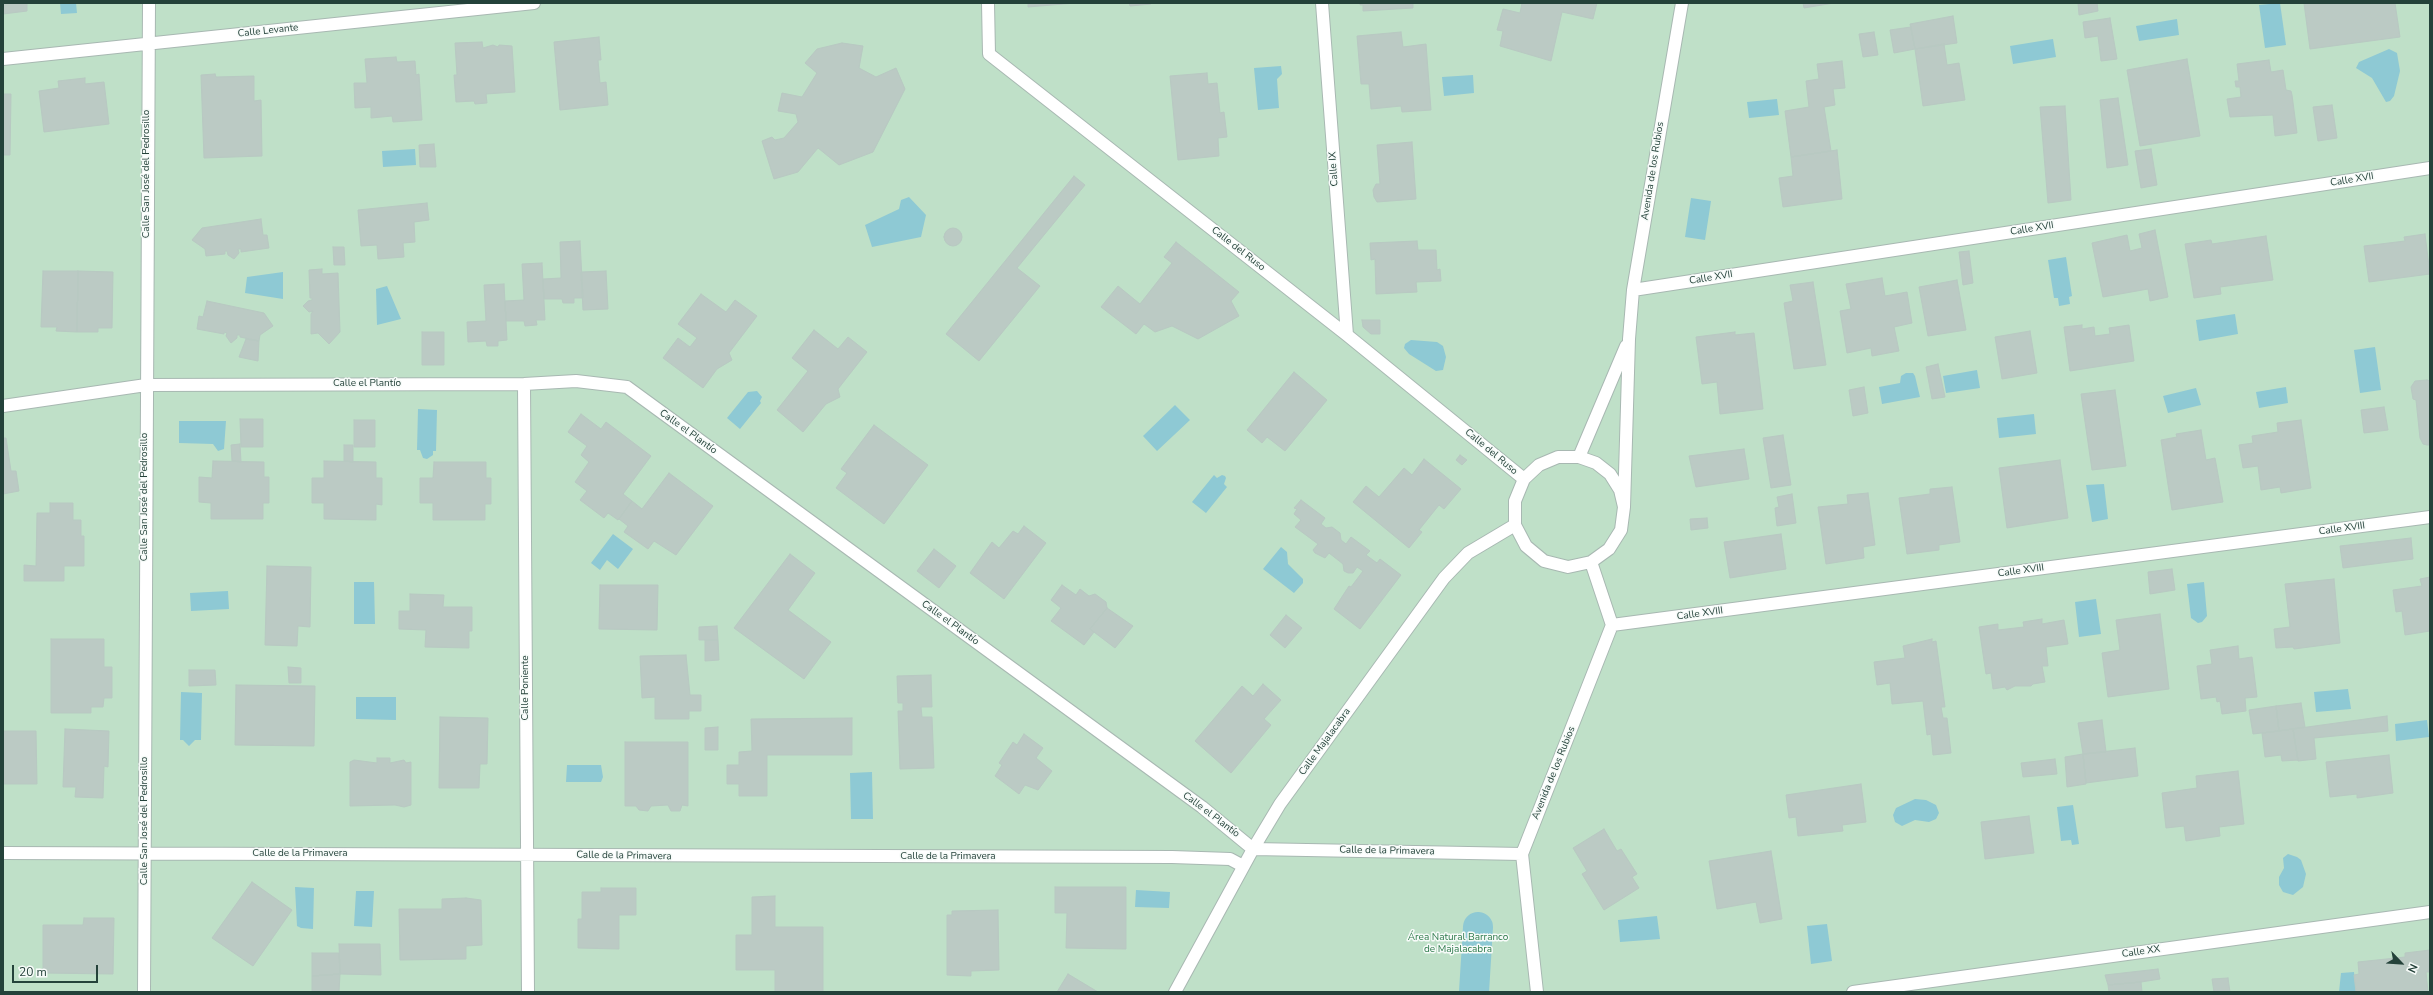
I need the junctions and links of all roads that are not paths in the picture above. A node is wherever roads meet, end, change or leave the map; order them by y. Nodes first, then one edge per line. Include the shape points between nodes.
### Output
1 (149, 3) edge
2 (534, 3) edge
3 (988, 3) edge
4 (1322, 3) edge
5 (1682, 3) edge
6 (148, 44) junction
7 (3, 59) edge
8 (2430, 168) edge
9 (1633, 290) junction
10 (1347, 335) junction
11 (1629, 339) junction
12 (146, 384) junction
13 (524, 384) junction
14 (3, 406) edge
15 (1578, 457) junction
16 (1524, 479) junction
17 (1624, 507) junction
18 (2430, 517) edge
19 (1515, 525) junction
20 (1591, 562) junction
21 (1612, 626) junction
22 (1253, 849) junction
23 (3, 853) edge
24 (145, 853) junction
25 (1522, 854) junction
26 (527, 855) junction
27 (1243, 866) junction
28 (2430, 912) edge
29 (144, 992) edge
30 (528, 992) edge
31 (1175, 992) edge
32 (1537, 992) edge
33 (1853, 992) edge

1 - 6 street, Calle San José del Pedrosillo
2 - 6 street, Calle Levante
3 - 10 street, Calle del Ruso via 989,54
4 - 10 street, Calle IX
5 - 9 street, Avenida de los Rubios
6 - 7 street, Calle Levante
6 - 12 street, Calle San José del Pedrosillo
8 - 9 street, Calle XVII
9 - 11 street, Avenida de los Rubios
10 - 16 street, Calle del Ruso
11 - 15 street, Avenida de los Rubios
11 - 17 street, Avenida de los Rubios
12 - 13 street, Calle el Plantío
12 - 14 street, Calle el Plantío
12 - 24 street, Calle San José del Pedrosillo
13 - 22 street, Calle el Plantío via 576,381 627,387 1202,807
13 - 26 street, Calle Poniente
15 - 16 street, Avenida de los Rubios via 1558,457 1539,465
15 - 17 street, Avenida de los Rubios via 1596,463 1610,474 1620,490
16 - 19 street, Avenida de los Rubios via 1515,501
17 - 20 street, Avenida de los Rubios via 1621,530 1609,549
18 - 21 street, Calle XVIII
19 - 20 street, Avenida de los Rubios via 1526,546 1544,561 1568,567
19 - 22 street, Calle Majalacabra via 1468,553 1444,578 1280,804
20 - 21 street
21 - 25 street, Avenida de los Rubios
22 - 25 street, Calle de la Primavera
22 - 27 street, Calle Majalacabra
23 - 24 street, Calle de la Primavera
24 - 26 street, Calle de la Primavera
24 - 29 street, Calle San José del Pedrosillo
25 - 32 street, Avenida de los Rubios
26 - 27 street, Calle de la Primavera via 1172,857 1230,860
26 - 30 street, Calle Poniente
27 - 31 street, Calle Majalacabra
28 - 33 street, Calle XX

